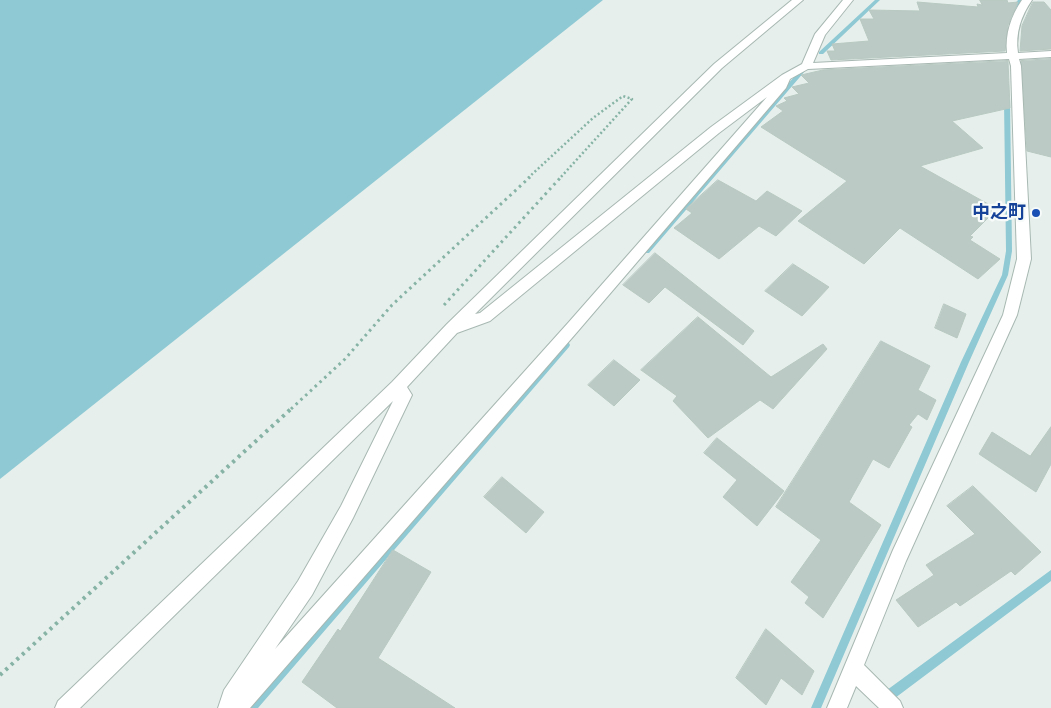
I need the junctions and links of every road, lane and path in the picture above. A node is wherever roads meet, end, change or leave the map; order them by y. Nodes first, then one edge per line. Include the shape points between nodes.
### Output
1 (798, 0) edge
2 (848, 0) edge
3 (1027, 0) edge
4 (1051, 54) edge
5 (1012, 56) junction
6 (806, 66) junction
7 (786, 77) junction
8 (443, 307) dead end
9 (452, 328) junction
10 (396, 387) junction
11 (853, 668) junction
12 (0, 675) edge
13 (66, 708) edge
14 (228, 708) edge
15 (236, 708) edge
16 (837, 708) edge
17 (893, 708) edge

1 - 9 street via 718,66
2 - 6 street via 820,34
3 - 5 street via 1020,9 1014,30
4 - 5 street
5 - 6 street
5 - 11 street via 1016,66 1024,259 1010,315 899,556
6 - 7 street
7 - 9 street via 715,130 485,317
7 - 15 street via 782,86 573,327
8 - 12 path via 632,99 623,96 593,118 392,305 345,359
9 - 10 street
10 - 13 street
10 - 14 street via 404,395 347,512 305,588 231,697
11 - 16 street
11 - 17 street

